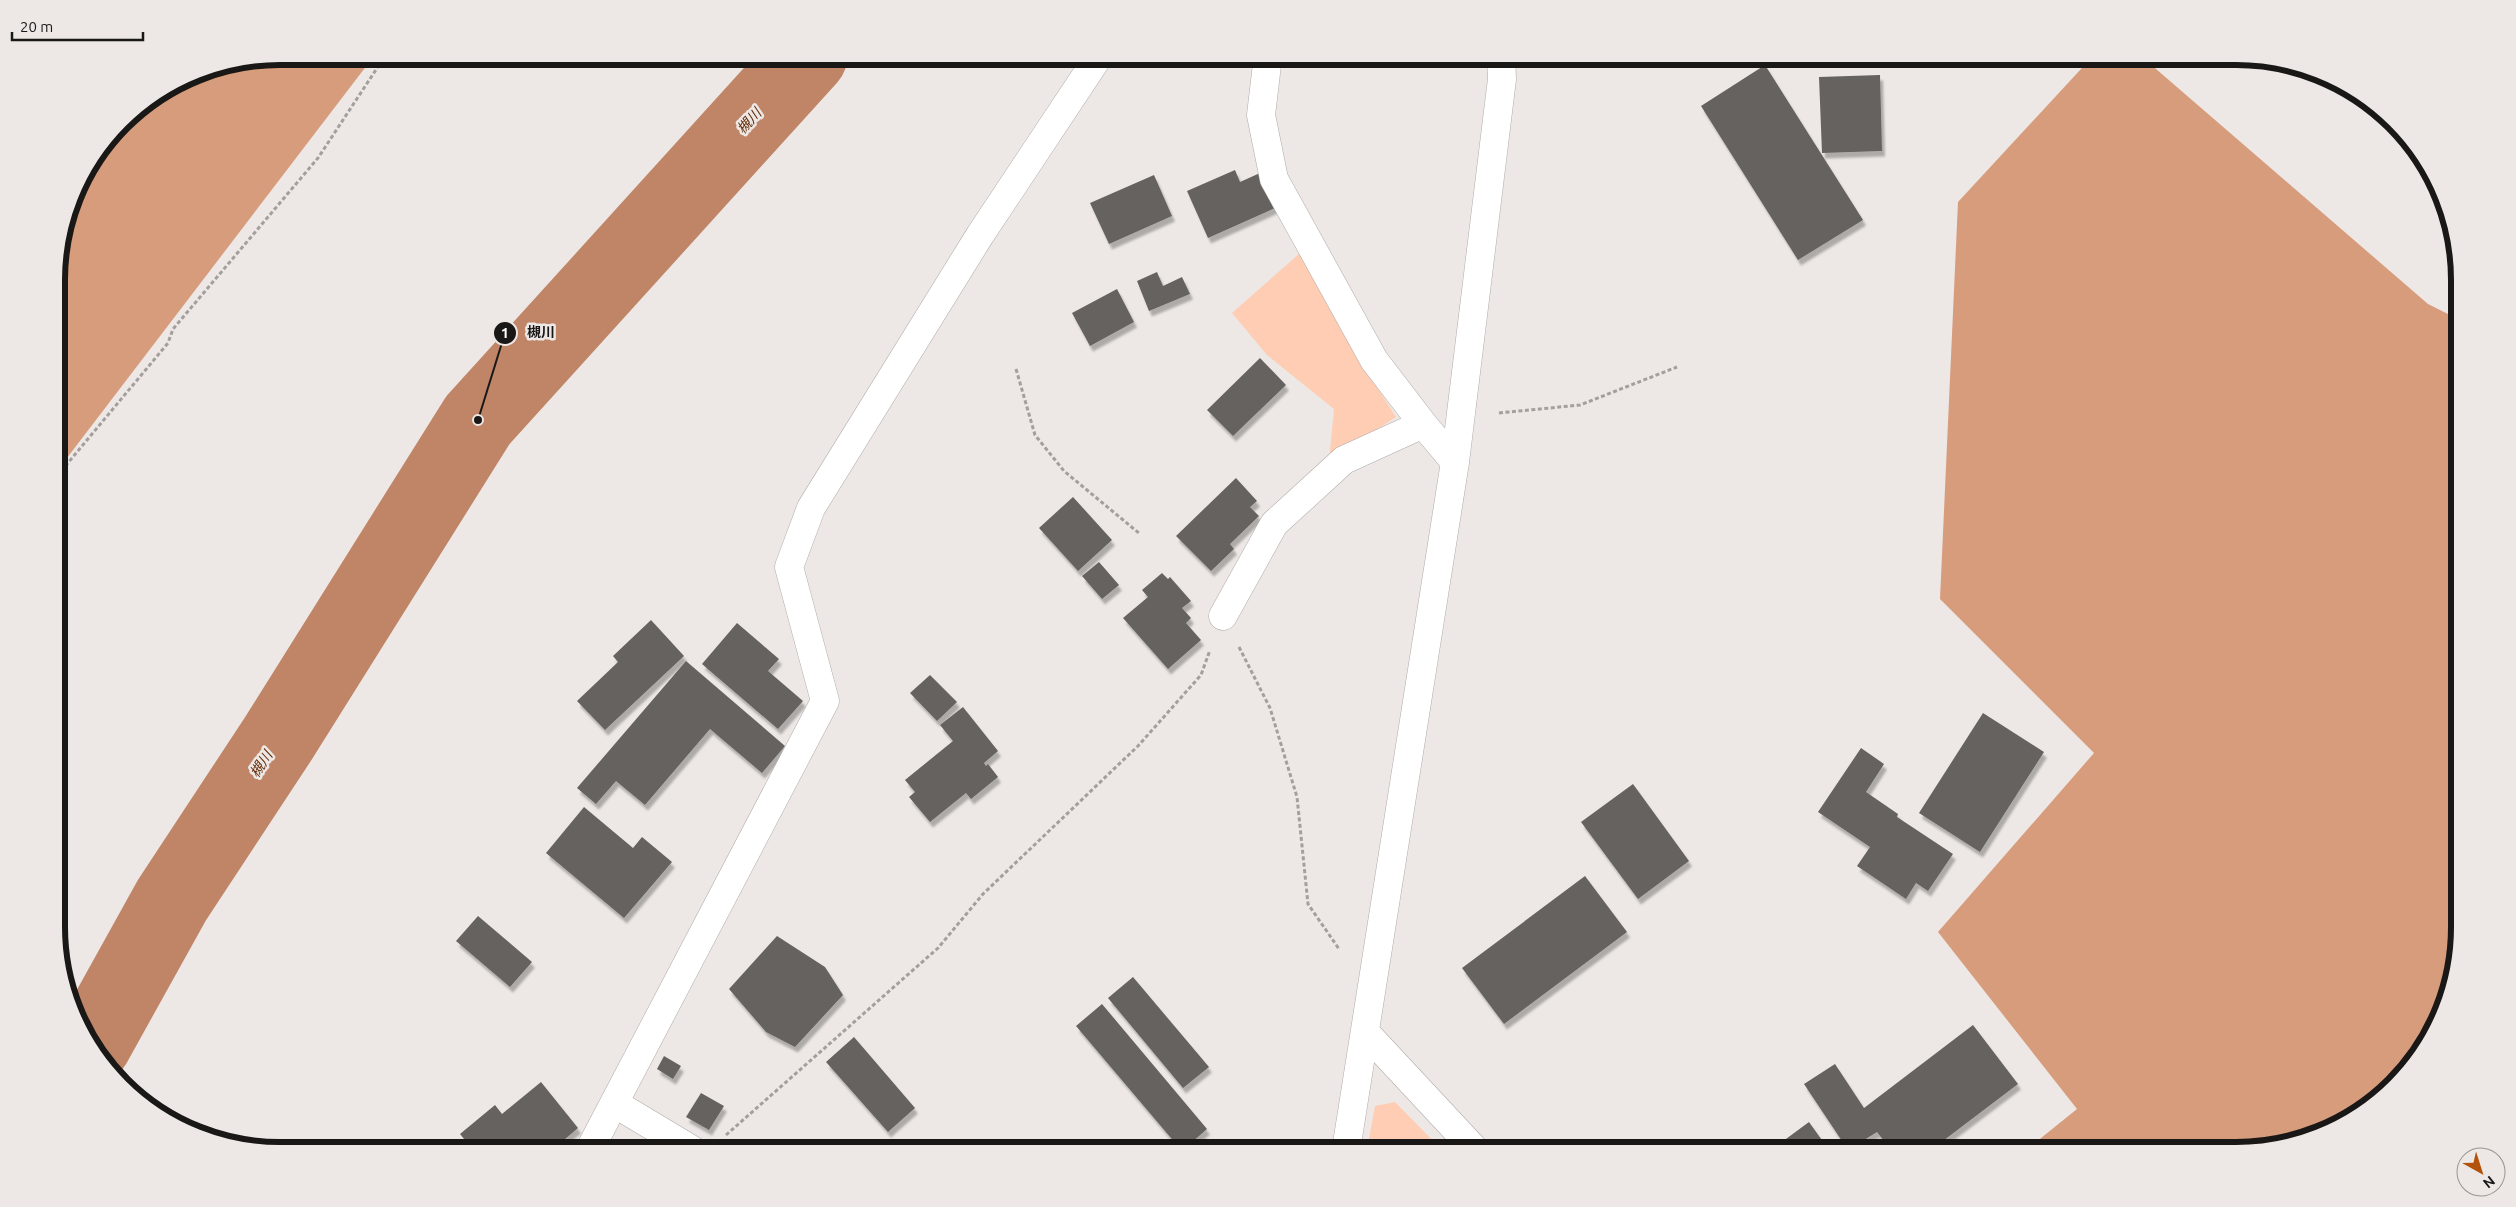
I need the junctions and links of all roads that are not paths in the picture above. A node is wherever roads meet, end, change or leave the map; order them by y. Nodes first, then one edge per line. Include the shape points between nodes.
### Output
1 (1093, 65) edge
2 (1267, 65) edge
3 (1501, 65) edge
4 (1423, 424) junction
5 (1455, 462) junction
6 (1223, 616) road end
7 (1366, 1033) junction
8 (614, 1103) junction
9 (594, 1142) edge
10 (679, 1142) edge
11 (1347, 1142) edge
12 (1467, 1142) edge

1 - 8 street via 980,235 811,508 789,567 826,701
2 - 4 street via 1261,114 1274,179 1374,360
3 - 5 street
4 - 5 street
4 - 6 street via 1344,460 1274,524
5 - 7 street
7 - 11 street
7 - 12 street
8 - 9 street
8 - 10 street

